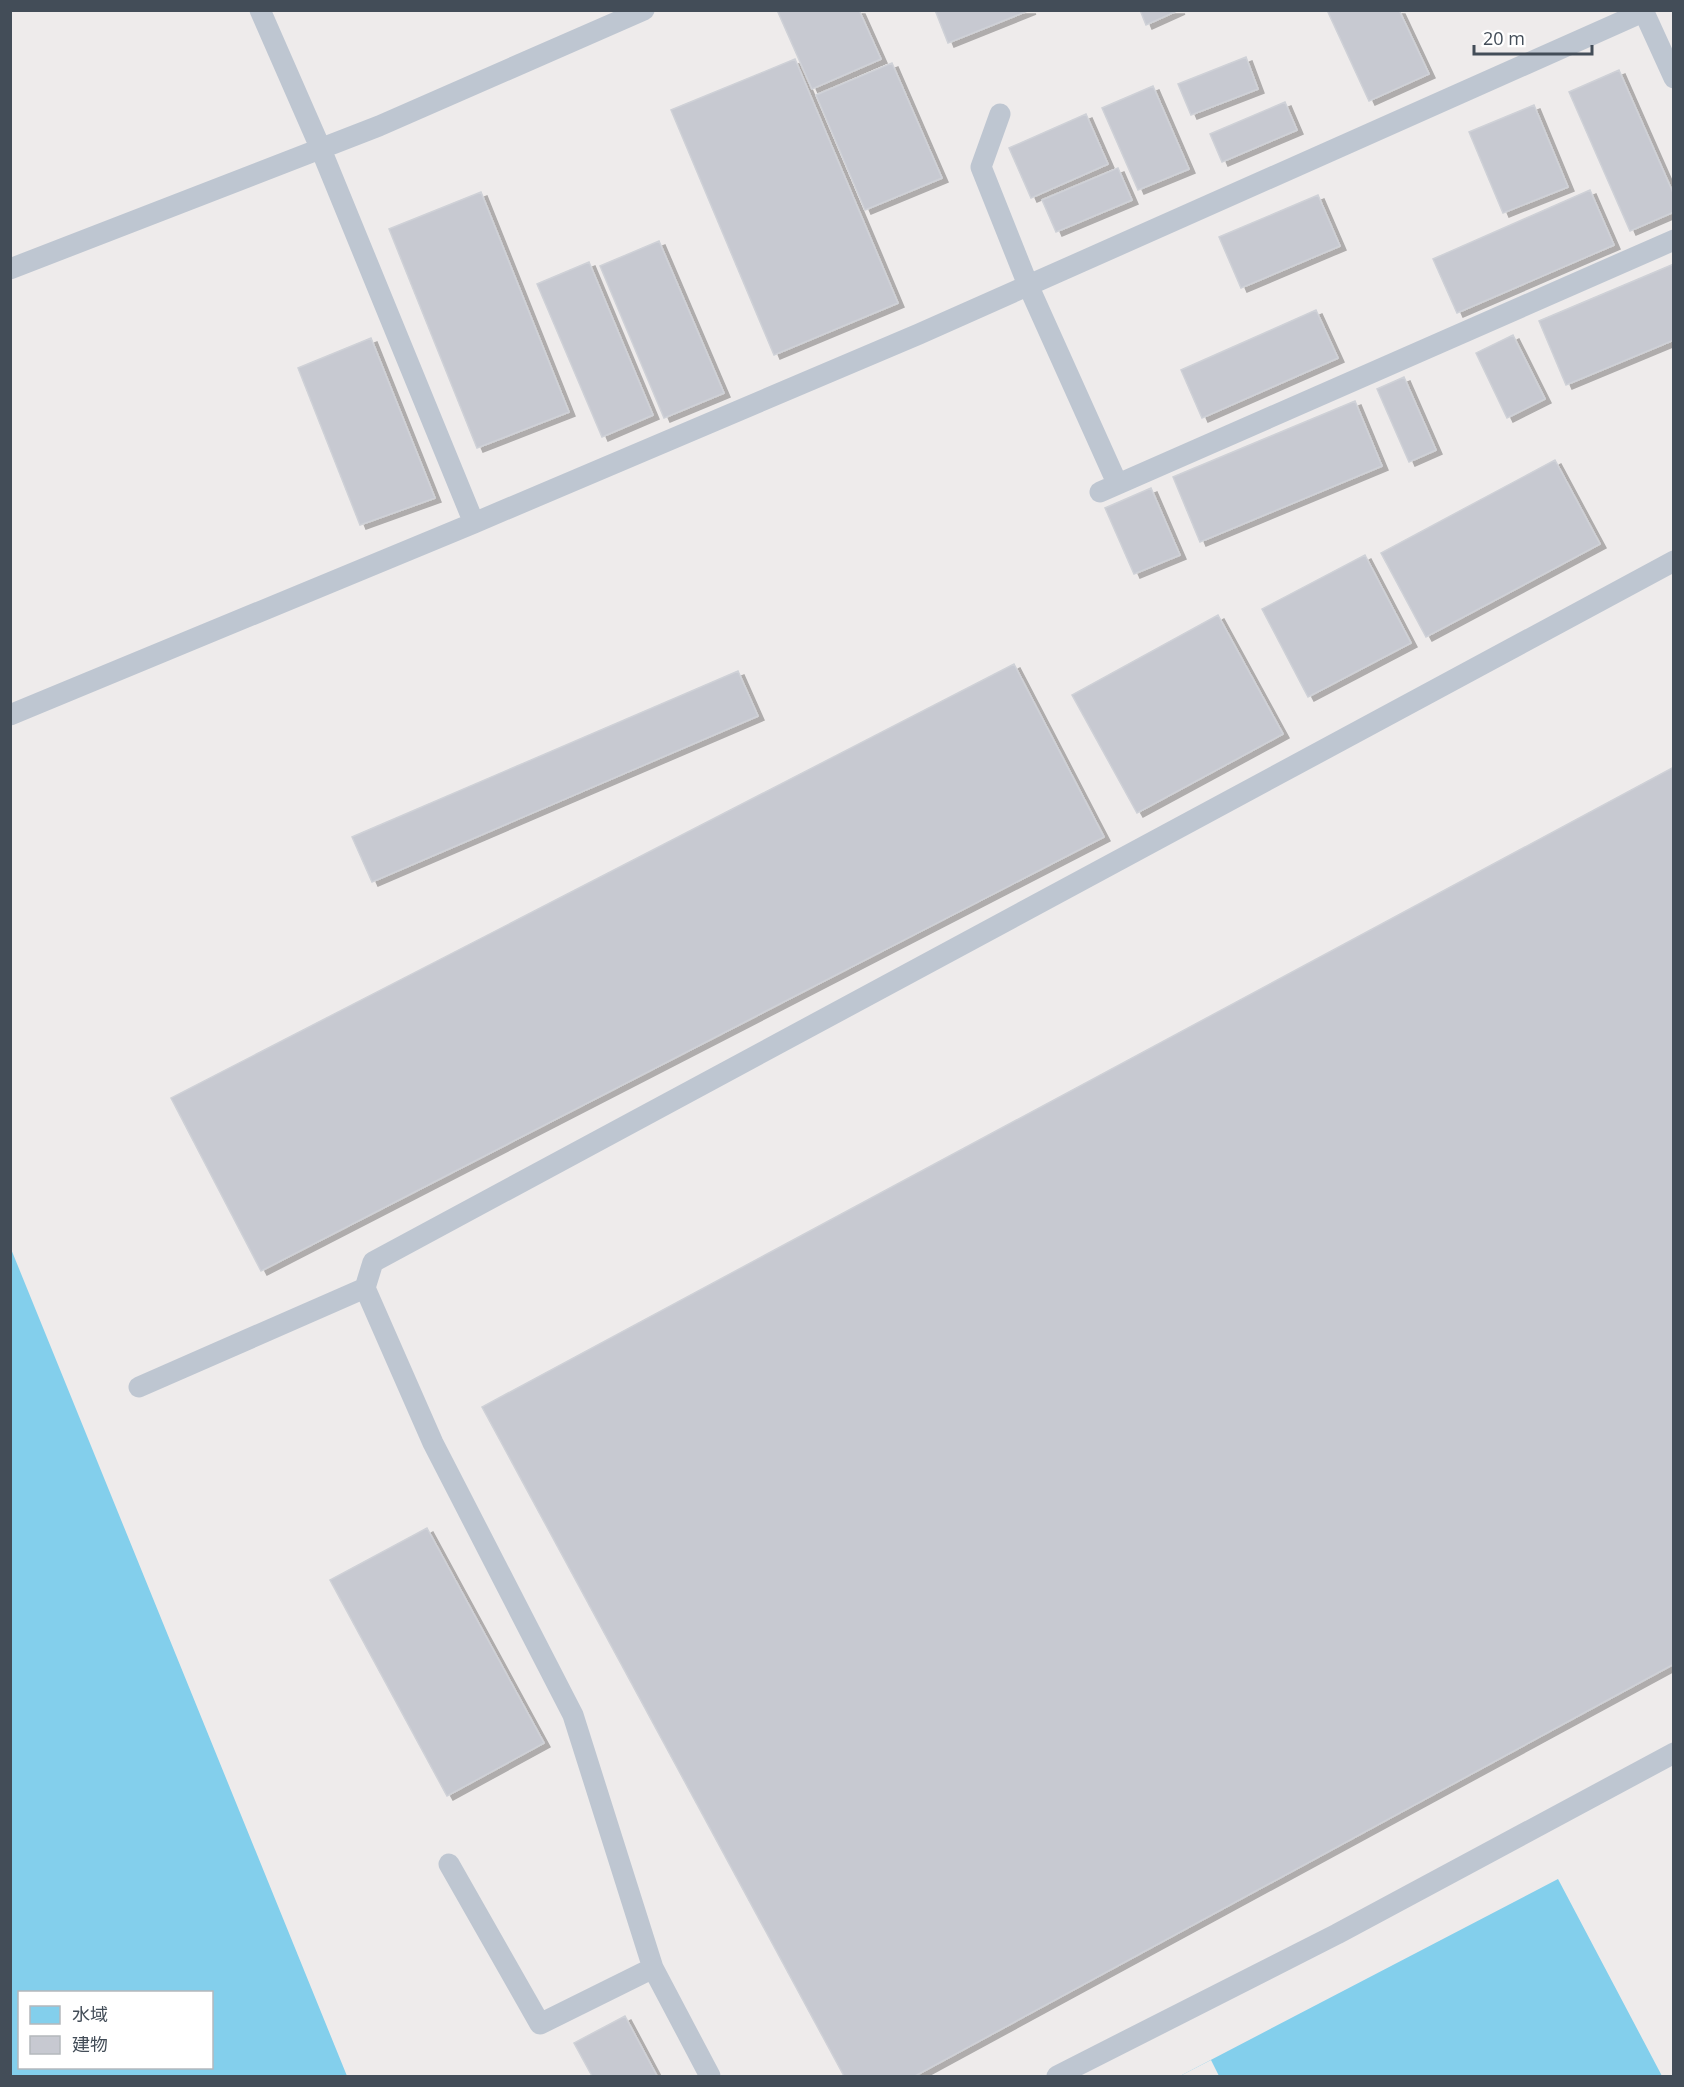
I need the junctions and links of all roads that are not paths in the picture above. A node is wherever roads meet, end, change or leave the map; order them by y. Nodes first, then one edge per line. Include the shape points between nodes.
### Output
1 (261, 10) edge
2 (644, 10) edge
3 (1643, 11) edge
4 (1674, 78) edge
5 (1000, 114) dead end
6 (320, 147) junction
7 (1674, 240) edge
8 (10, 269) edge
9 (1028, 285) junction
10 (474, 523) junction
11 (1674, 561) edge
12 (10, 715) edge
13 (365, 1288) junction
14 (139, 1387) dead end
15 (1674, 1753) edge
16 (449, 1864) dead end
17 (653, 1968) junction
18 (710, 2076) edge
19 (1058, 2076) edge

1 - 6 lane
2 - 6 lane via 379,126
3 - 4 lane
3 - 9 lane
5 - 9 lane via 981,167
6 - 8 lane
6 - 10 lane
7 - 9 lane via 1108,487
9 - 10 lane
10 - 12 lane
11 - 13 lane via 373,1262
13 - 14 lane
13 - 17 lane via 433,1443 573,1714
15 - 19 lane via 1337,1934
16 - 17 lane via 540,2024
17 - 18 lane

